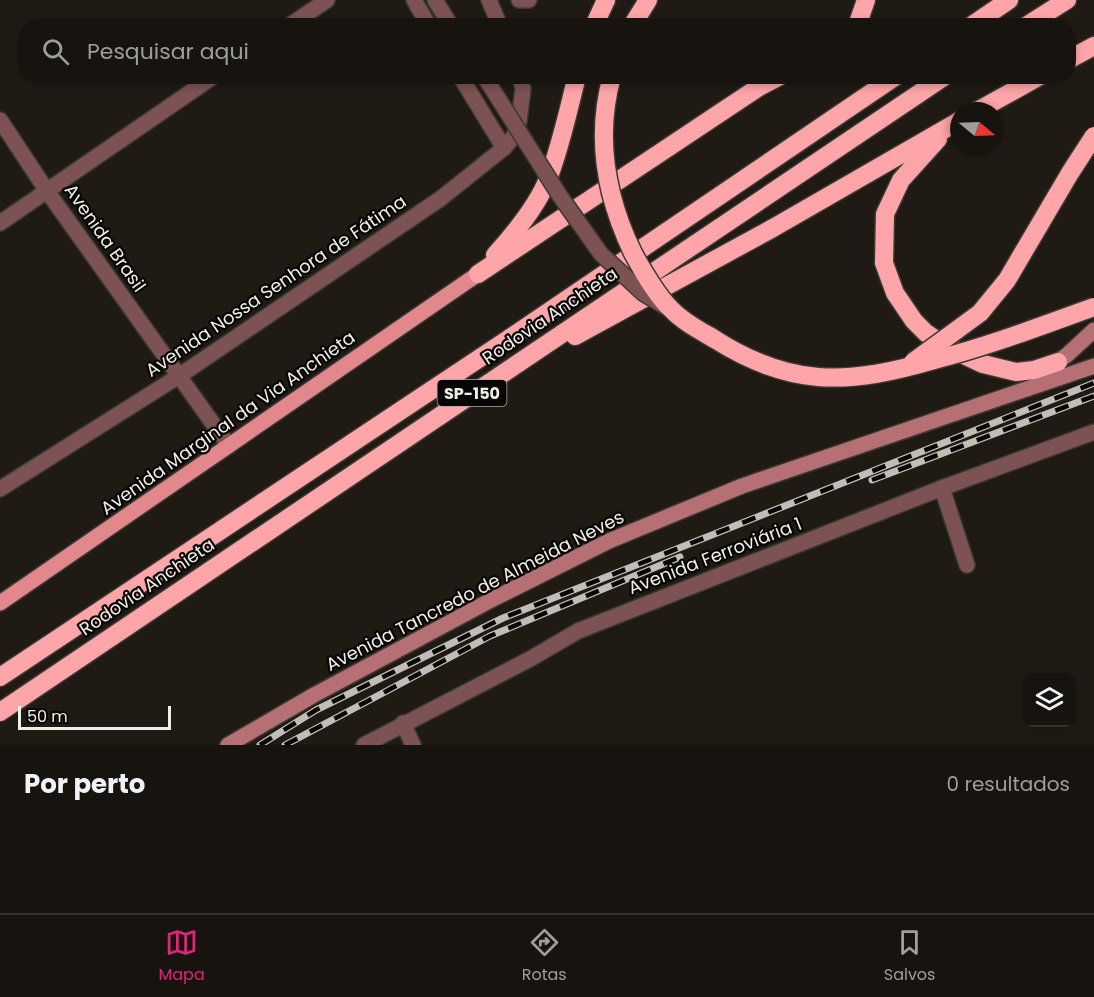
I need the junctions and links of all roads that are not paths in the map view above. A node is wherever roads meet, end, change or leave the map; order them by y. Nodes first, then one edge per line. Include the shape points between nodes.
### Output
1 (327, 0) edge
2 (414, 0) edge
3 (435, 0) edge
4 (489, 0) edge
5 (519, 0) edge
6 (530, 0) edge
7 (606, 0) edge
8 (648, 0) edge
9 (866, 0) edge
10 (1009, 0) edge
11 (1067, 0) edge
12 (301, 18) edge
13 (424, 18) edge
14 (446, 18) edge
15 (497, 18) edge
16 (598, 18) edge
17 (637, 18) edge
18 (860, 18) edge
19 (983, 18) edge
20 (1039, 18) edge
21 (1094, 46) edge
22 (1076, 56) edge
23 (202, 84) edge
24 (465, 84) edge
25 (489, 84) edge
26 (522, 84) edge
27 (575, 84) edge
28 (610, 84) edge
29 (765, 84) edge
30 (884, 84) edge
31 (933, 84) edge
32 (1026, 84) edge
33 (994, 102) edge
34 (0, 120) edge
35 (950, 126) edge
36 (950, 128) edge
37 (1094, 136) edge
38 (504, 148) junction
39 (47, 191) junction
40 (0, 223) edge
41 (477, 274) junction
42 (1094, 307) edge
43 (670, 309) junction
44 (1094, 330) edge
45 (1058, 362) junction
46 (1094, 366) edge
47 (512, 367) junction
48 (904, 368) junction
49 (1016, 372) junction
50 (179, 376) junction
51 (1018, 392) junction
52 (1094, 432) edge
53 (229, 446) junction
54 (942, 488) junction
55 (0, 489) edge
56 (967, 565) dead end
57 (0, 603) edge
58 (0, 677) edge
59 (0, 712) edge
60 (403, 723) junction
61 (228, 745) edge
62 (364, 745) edge
63 (413, 745) edge

1 - 12 street
2 - 13 street
3 - 14 street
4 - 15 street
5 - 6 street
7 - 16 highway
8 - 17 highway
9 - 18 highway
10 - 19 highway
11 - 20 highway
21 - 22 highway
23 - 39 street
24 - 38 street
25 - 43 street, bridge via 601,254 643,293
26 - 38 street, Avenida Nossa Senhora de Fátima via 519,121
27 - 41 highway via 547,181 528,214
28 - 43 highway, bridge via 603,139 607,183 620,225 639,265
29 - 41 highway
30 - 58 highway, Rodovia Anchieta / SP-150
31 - 47 highway, Rodovia Anchieta / SP-150
32 - 33 highway
34 - 39 street, Avenida Brasil
35 - 47 highway via 619,313
36 - 49 highway via 901,180 885,214 884,263 895,293 926,333 983,364
37 - 48 highway, bridge via 1007,280 980,313
38 - 50 street, Avenida Nossa Senhora de Fátima via 440,199
39 - 40 street
39 - 50 street, Avenida Brasil
41 - 53 main road, Avenida Marginal da Via Anchieta
42 - 48 highway, bridge via 985,347
43 - 48 highway, bridge via 735,352 776,368 817,377 861,377
44 - 45 main road, Avenida Tancredo de Almeida Neves
45 - 49 highway
45 - 51 main road, Avenida Tancredo de Almeida Neves
46 - 51 main road, Avenida Tancredo de Almeida Neves
47 - 59 highway, Rodovia Anchieta / SP-150
49 - 51 main road via 1020,378
50 - 53 street, Avenida Brasil
50 - 55 street, Avenida Nossa Senhora de Fátima
51 - 61 main road, Avenida Tancredo de Almeida Neves via 742,486 609,541 493,599
52 - 54 street, Avenida Ferroviária 1
53 - 57 main road, Avenida Marginal da Via Anchieta
54 - 56 street
54 - 60 street, Avenida Ferroviária 1 via 578,631
60 - 62 street, Avenida Ferroviária 1
60 - 63 street

